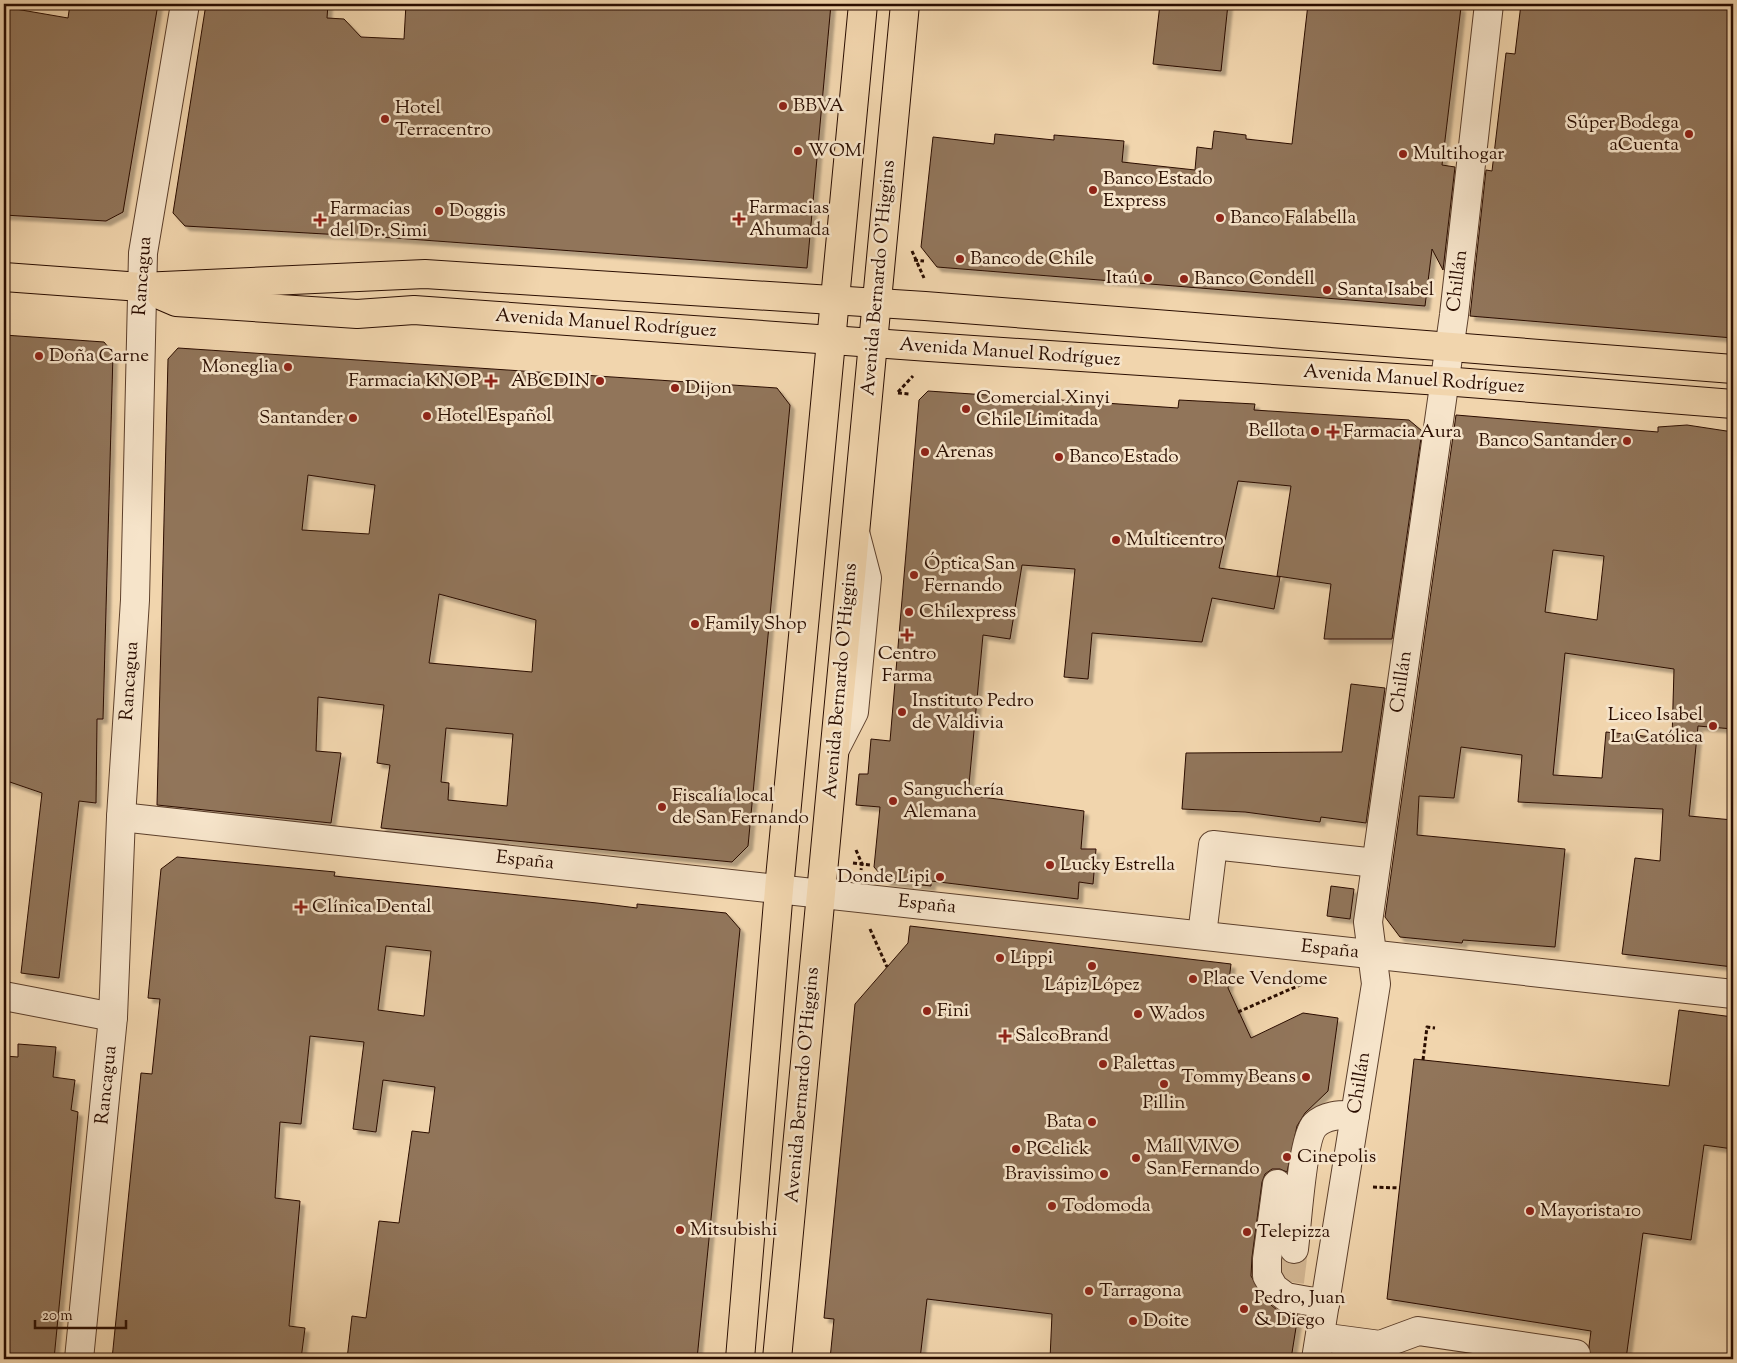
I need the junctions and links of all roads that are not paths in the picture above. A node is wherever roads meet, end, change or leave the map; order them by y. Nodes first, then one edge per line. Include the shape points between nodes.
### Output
1 (185, 4) edge
2 (863, 4) edge
3 (905, 4) edge
4 (1489, 4) edge
5 (4, 277) edge
6 (141, 287) junction
7 (836, 300) junction
8 (877, 303) junction
9 (832, 340) junction
10 (873, 343) junction
11 (1449, 347) junction
12 (1733, 369) edge
13 (1444, 381) junction
14 (1733, 404) edge
15 (121, 817) junction
16 (1376, 863) junction
17 (779, 889) junction
18 (821, 893) junction
19 (1202, 935) junction
20 (1372, 955) junction
21 (1733, 994) edge
22 (4, 996) edge
23 (113, 1016) junction
24 (1355, 1115) junction
25 (1277, 1184) dead end
26 (1294, 1249) tunnel mouth
27 (1325, 1304) junction
28 (1318, 1348) edge
29 (1486, 1350) edge
30 (1576, 1354) dead end
31 (79, 1359) edge
32 (740, 1359) edge
33 (777, 1359) edge

1 - 6 street, Rancagua via 146,230
2 - 7 main road, Avenida Bernardo O'Higgins
3 - 8 main road, Avenida Bernardo O'Higgins
4 - 11 street, Chillán
5 - 6 main road, Avenida Manuel Rodríguez
6 - 7 main road, Avenida Manuel Rodríguez via 425,274
6 - 9 main road, Avenida Manuel Rodríguez via 186,303 357,314 414,310
6 - 15 street, Rancagua via 135,600
7 - 8 main road, Avenida Manuel Rodríguez
7 - 9 main road, Avenida Bernardo O'Higgins
8 - 10 main road, Avenida Bernardo O'Higgins
8 - 11 main road, Avenida Manuel Rodríguez
9 - 10 main road, Avenida Manuel Rodríguez
9 - 17 main road, Avenida Bernardo O'Higgins
10 - 13 main road, Avenida Manuel Rodríguez
10 - 18 main road, Avenida Bernardo O'Higgins
11 - 12 main road, Avenida Manuel Rodríguez
11 - 13 street, Chillán
13 - 14 main road, Avenida Manuel Rodríguez
13 - 16 street, Chillán
15 - 17 street, España
15 - 23 street, Rancagua
16 - 19 street via 1213,845
16 - 20 street, Chillán via 1368,922
17 - 18 street, España
17 - 32 main road, Avenida Bernardo O'Higgins
18 - 19 street, España
18 - 33 main road, Avenida Bernardo O'Higgins
19 - 20 street, España
20 - 21 street, España
20 - 24 street, Chillán via 1376,984
22 - 23 street
23 - 31 street, Rancagua
24 - 26 street via 1335,1114 1315,1125 1307,1144
24 - 27 street, Chillán
25 - 27 street via 1266,1276 1286,1297
27 - 28 street, Chillán
28 - 29 street via 1380,1344 1418,1331
29 - 30 street

